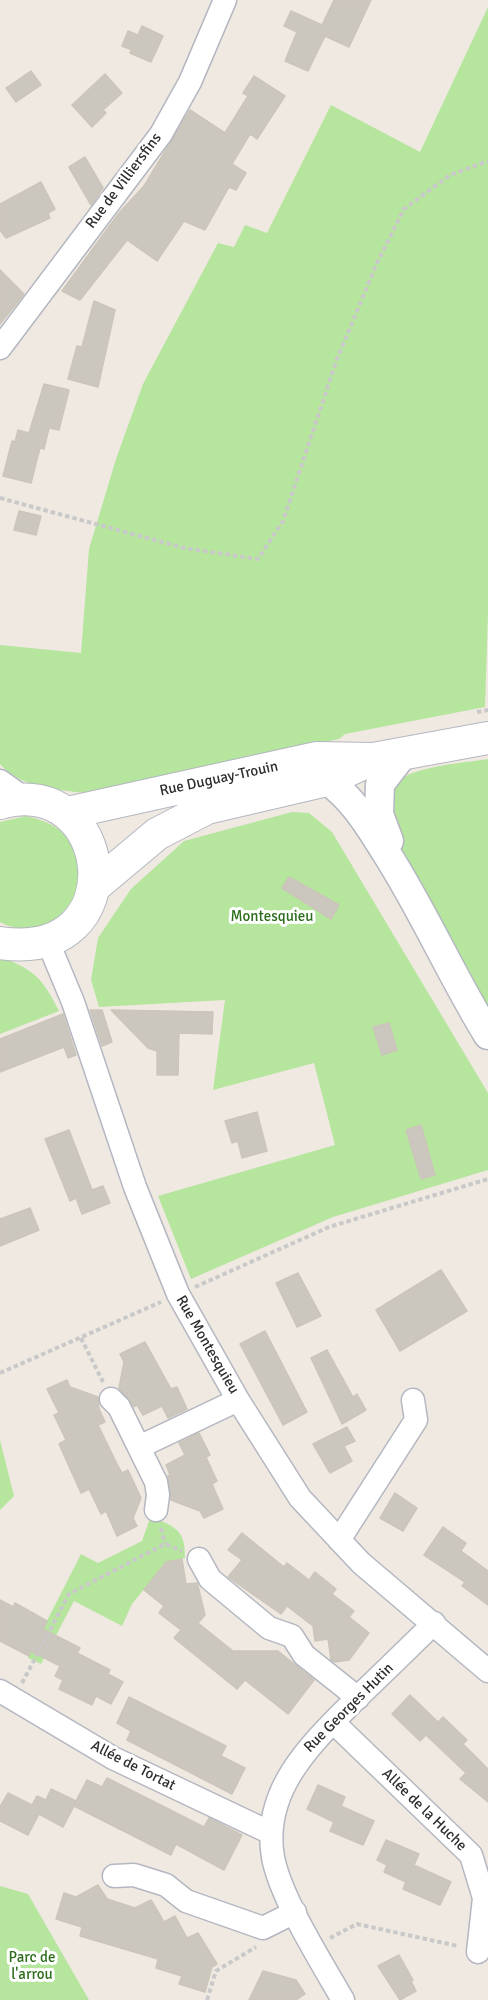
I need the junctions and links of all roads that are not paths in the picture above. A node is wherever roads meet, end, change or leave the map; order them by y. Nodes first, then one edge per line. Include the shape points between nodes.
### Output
1 (225, 0) edge
2 (0, 348) edge
3 (488, 738) edge
4 (404, 753) junction
5 (373, 759) junction
6 (327, 780) junction
7 (0, 781) edge
8 (13, 801) edge
9 (67, 813) junction
10 (403, 880) junction
11 (95, 886) junction
12 (0, 942) edge
13 (48, 942) junction
14 (488, 1035) edge
15 (111, 1399) road end
16 (238, 1400) junction
17 (413, 1400) dead end
18 (139, 1447) junction
19 (156, 1510) dead end
20 (339, 1540) junction
21 (199, 1559) road end
22 (434, 1623) junction
23 (488, 1671) edge
24 (7, 1695) edge
25 (358, 1698) junction
26 (333, 1722) junction
27 (271, 1833) junction
28 (114, 1876) dead end
29 (295, 1912) junction
30 (478, 1952) road end
31 (339, 1999) edge

1 - 2 street, Rue de Villiersfins via 190,82 160,134
3 - 4 main road, Rue Duguay-Trouin
4 - 5 main road, Rue Duguay-Trouin
4 - 10 street via 380,784 379,814
5 - 6 main road, Rue Duguay-Trouin
5 - 9 main road, Rue Duguay-Trouin via 316,758
6 - 10 street via 361,813
6 - 11 main road, Rue Duguay-Trouin via 207,808 157,834
7 - 8 street
8 - 9 main road via 48,804
9 - 11 main road via 86,835 95,860
10 - 14 street
11 - 13 main road via 86,910 70,929
12 - 13 main road via 24,946
13 - 16 street, Rue Montesquieu via 59,962 135,1187 178,1294
15 - 18 street
16 - 18 street
16 - 20 street, Rue Montesquieu via 300,1498
17 - 20 street via 416,1420
18 - 19 street via 156,1482
20 - 22 street, Rue Montesquieu
21 - 25 street via 210,1579 269,1628 292,1636 304,1655
22 - 23 street, Rue Montesquieu
22 - 25 street, Rue Georges Hutin
24 - 27 street, Allée de Tortat via 113,1758
25 - 26 street, Rue Georges Hutin
26 - 27 street, Rue Georges Hutin via 296,1763 283,1786 274,1808
26 - 30 street, Allée de la Huche via 471,1855 484,1898
27 - 29 street, Rue Georges Hutin via 279,1880
28 - 29 street via 134,1875 166,1885 186,1901 263,1928
29 - 31 street, Rue Georges Hutin

